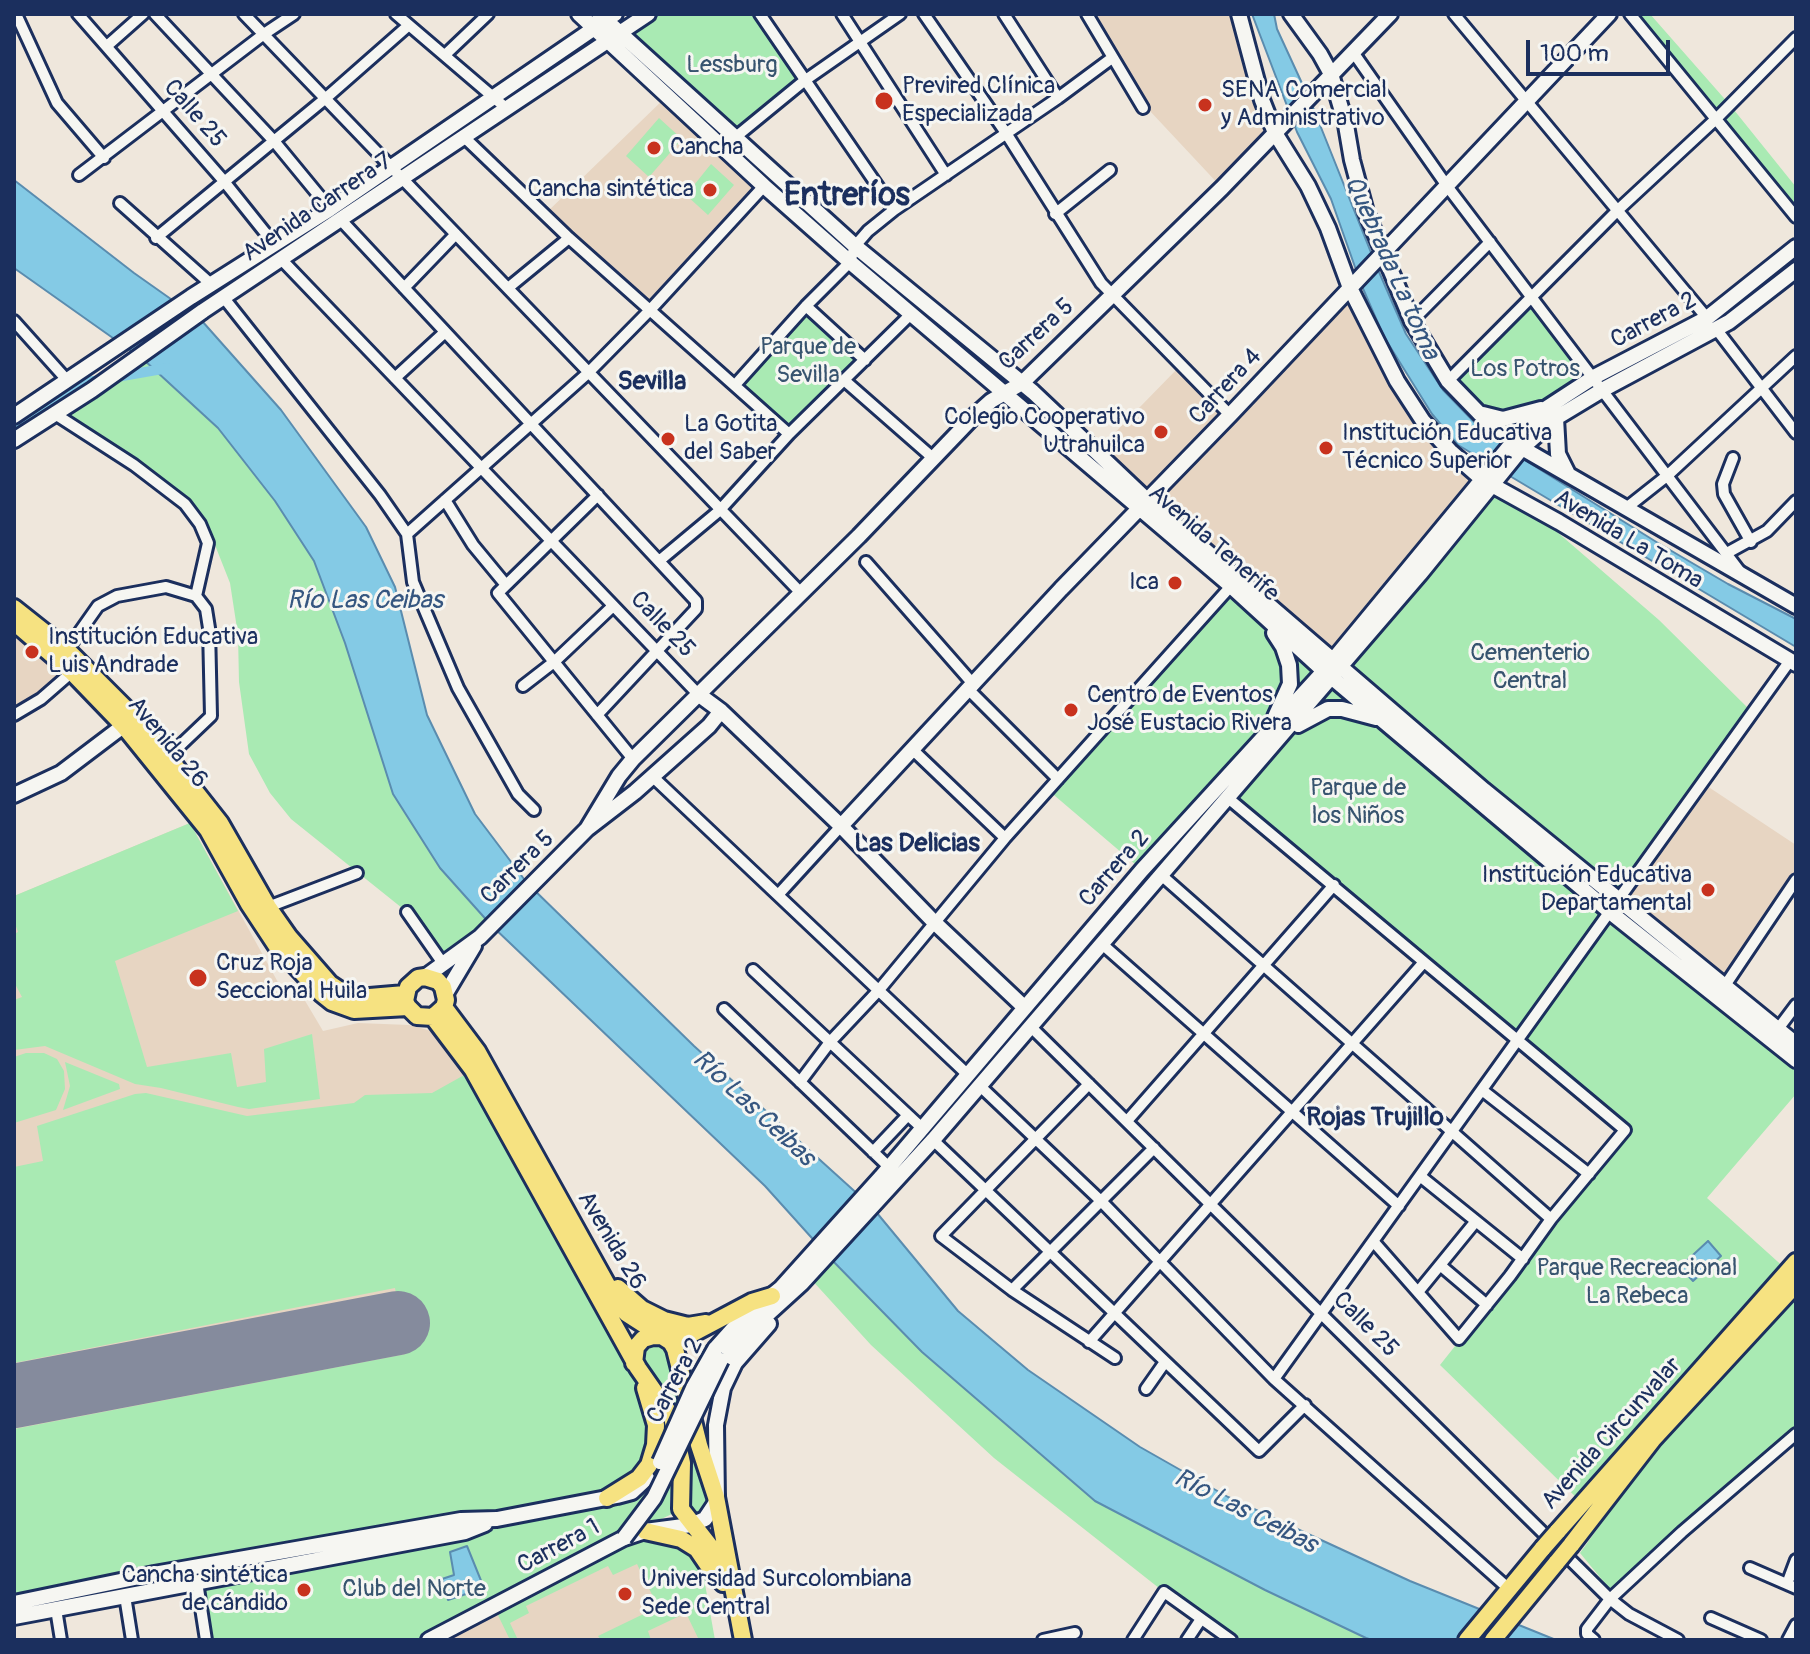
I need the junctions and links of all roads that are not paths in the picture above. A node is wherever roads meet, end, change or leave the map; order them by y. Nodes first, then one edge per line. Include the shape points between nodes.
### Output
1 (16, 14) edge
2 (78, 14) edge
3 (143, 14) edge
4 (155, 14) edge
5 (244, 14) edge
6 (294, 14) edge
7 (396, 14) edge
8 (488, 14) edge
9 (579, 14) edge
10 (648, 14) edge
11 (760, 14) edge
12 (842, 14) edge
13 (900, 14) edge
14 (924, 14) edge
15 (1004, 14) edge
16 (1087, 14) edge
17 (1239, 14) edge
18 (1291, 14) edge
19 (1390, 14) edge
20 (1454, 14) edge
21 (1609, 14) edge
22 (1630, 14) edge
23 (604, 19) edge
24 (409, 25) junction
25 (264, 34) junction
26 (612, 36) junction
27 (1796, 38) edge
28 (860, 41) junction
29 (108, 45) junction
30 (1353, 52) junction
31 (446, 54) junction
32 (1112, 58) junction
33 (211, 77) junction
34 (1328, 78) junction
35 (804, 81) junction
36 (495, 96) junction
37 (326, 98) junction
38 (1058, 98) junction
39 (1526, 101) junction
40 (506, 108) junction
41 (1143, 108) dead end
42 (162, 112) junction
43 (1717, 118) junction
44 (1279, 129) junction
45 (1006, 133) junction
46 (463, 136) junction
47 (274, 141) junction
48 (729, 142) junction
49 (104, 158) junction
50 (1110, 170) dead end
51 (395, 173) junction
52 (79, 175) dead end
53 (946, 175) junction
54 (223, 180) junction
55 (764, 186) junction
56 (1447, 186) junction
57 (120, 203) dead end
58 (1619, 209) junction
59 (894, 210) junction
60 (335, 214) junction
61 (1055, 214) junction
62 (1796, 217) edge
63 (455, 235) junction
64 (156, 238) junction
65 (569, 238) junction
66 (1490, 242) junction
67 (855, 246) junction
68 (1796, 247) edge
69 (278, 252) junction
70 (1378, 256) junction
71 (850, 262) junction
72 (1796, 270) edge
73 (1354, 283) junction
74 (212, 285) junction
75 (404, 288) junction
76 (508, 288) junction
77 (1112, 295) junction
78 (224, 298) junction
79 (1531, 299) junction
80 (806, 306) junction
81 (651, 309) junction
82 (912, 313) junction
83 (14, 321) edge
84 (1412, 321) junction
85 (1712, 324) junction
86 (444, 333) junction
87 (1796, 356) edge
88 (865, 360) junction
89 (588, 373) junction
90 (395, 378) junction
91 (66, 379) junction
92 (844, 380) junction
93 (1448, 381) junction
94 (1022, 383) junction
95 (1599, 383) junction
96 (735, 385) junction
97 (1761, 389) junction
98 (1006, 393) junction
99 (1552, 412) junction
100 (15, 413) edge
101 (1479, 413) junction
102 (55, 414) junction
103 (1230, 415) junction
104 (531, 424) junction
105 (1796, 433) edge
106 (789, 434) junction
107 (14, 440) edge
108 (1515, 447) junction
109 (933, 458) junction
110 (1733, 458) dead end
111 (482, 469) junction
112 (1568, 475) junction
113 (1668, 475) junction
114 (1490, 480) junction
115 (598, 495) junction
116 (445, 500) junction
117 (1796, 501) edge
118 (1144, 505) junction
119 (1625, 509) junction
120 (719, 511) junction
121 (407, 534) junction
122 (551, 541) junction
123 (1751, 542) junction
124 (1727, 553) junction
125 (659, 561) junction
126 (866, 562) dead end
127 (1744, 577) junction
128 (1231, 586) junction
129 (502, 589) junction
130 (801, 593) junction
131 (196, 596) junction
132 (613, 606) junction
133 (1796, 606) edge
134 (14, 608) edge
135 (1260, 613) junction
136 (14, 622) edge
137 (67, 650) junction
138 (656, 651) junction
139 (554, 662) junction
140 (1793, 663) edge
141 (1333, 669) junction
142 (72, 672) junction
143 (523, 686) dead end
144 (971, 688) junction
145 (698, 694) junction
146 (721, 711) junction
147 (14, 715) edge
148 (597, 715) junction
149 (1381, 719) junction
150 (129, 722) junction
151 (1270, 740) junction
152 (913, 750) junction
153 (168, 757) junction
154 (633, 759) junction
155 (619, 776) junction
156 (652, 776) junction
157 (1058, 779) junction
158 (635, 792) junction
159 (14, 795) edge
160 (1228, 798) junction
161 (534, 810) dead end
162 (841, 826) junction
163 (587, 829) junction
164 (1005, 838) junction
165 (357, 873) dead end
166 (1160, 874) junction
167 (1796, 880) edge
168 (1334, 885) junction
169 (778, 895) junction
170 (1614, 906) junction
171 (268, 907) junction
172 (407, 912) dead end
173 (934, 922) junction
174 (480, 937) junction
175 (1102, 944) junction
176 (1424, 962) junction
177 (444, 965) junction
178 (1263, 965) junction
179 (753, 970) dead end
180 (425, 977) junction
181 (1724, 987) junction
182 (879, 990) junction
183 (406, 1000) junction
184 (1796, 1005) edge
185 (441, 1006) junction
186 (1024, 1007) junction
187 (724, 1009) dead end
188 (1031, 1027) junction
189 (1778, 1029) junction
190 (1203, 1033) junction
191 (1517, 1041) junction
192 (830, 1042) junction
193 (1352, 1044) junction
194 (1796, 1044) edge
195 (1796, 1060) edge
196 (967, 1074) junction
197 (800, 1082) junction
198 (1089, 1084) junction
199 (980, 1086) junction
200 (1482, 1090) junction
201 (1292, 1112) junction
202 (908, 1115) junction
203 (1127, 1121) junction
204 (1452, 1132) junction
205 (928, 1134) junction
206 (1037, 1138) junction
207 (1154, 1148) junction
208 (873, 1152) junction
209 (1589, 1174) junction
210 (1420, 1176) junction
211 (887, 1177) junction
212 (985, 1190) junction
213 (1101, 1201) junction
214 (1211, 1204) junction
215 (1399, 1206) junction
216 (1551, 1219) junction
217 (1476, 1221) junction
218 (574, 1227) junction
219 (1373, 1241) junction
220 (1050, 1252) junction
221 (1523, 1259) junction
222 (1160, 1261) junction
223 (1796, 1262) edge
224 (1440, 1265) junction
225 (1796, 1284) edge
226 (1012, 1290) junction
227 (1418, 1292) junction
228 (778, 1296) junction
229 (1487, 1305) junction
230 (1114, 1313) junction
231 (1322, 1313) junction
232 (731, 1314) junction
233 (663, 1337) junction
234 (1089, 1342) junction
235 (718, 1355) junction
236 (1115, 1358) dead end
237 (633, 1360) junction
238 (1165, 1362) junction
239 (1274, 1379) junction
240 (1146, 1389) dead end
241 (1305, 1405) junction
242 (1796, 1434) edge
243 (607, 1498) junction
244 (717, 1501) junction
245 (497, 1519) junction
246 (691, 1525) junction
247 (645, 1531) junction
248 (624, 1538) junction
249 (1796, 1560) edge
250 (1750, 1568) dead end
251 (197, 1582) junction
252 (1792, 1586) edge
253 (1509, 1589) junction
254 (125, 1596) junction
255 (725, 1596) junction
256 (1610, 1599) junction
257 (14, 1603) edge
258 (56, 1609) junction
259 (14, 1617) edge
260 (1711, 1618) dead end
261 (1201, 1619) junction
262 (1796, 1625) edge
263 (1077, 1638) edge
264 (61, 1640) edge
265 (132, 1640) edge
266 (206, 1640) edge
267 (429, 1640) edge
268 (733, 1640) edge
269 (743, 1640) edge
270 (1043, 1640) edge
271 (1133, 1640) edge
272 (1187, 1640) edge
273 (1231, 1640) edge
274 (1467, 1640) edge
275 (1493, 1640) edge
276 (1594, 1640) edge
277 (1678, 1640) edge
278 (1761, 1640) edge
279 (1788, 1640) edge

1 - 49 street via 57,103
2 - 29 street, Calle 25
3 - 29 street
4 - 33 street
5 - 25 street
6 - 25 street
7 - 24 street
8 - 31 street
9 - 23 main road, Avenida Tenerife
10 - 26 main road, Avenida Carrera 7
11 - 35 street
12 - 28 street
13 - 28 street
14 - 45 street
15 - 38 street
16 - 32 street
17 - 44 main road, Avenida La Toma via 1262,100
18 - 34 main road, Avenida La Toma via 1320,54
19 - 30 main road, Carrera 5
20 - 39 street
21 - 39 main road, Carrera 4
22 - 43 street
23 - 26 main road, Avenida Tenerife
23 - 36 main road, Avenida Carrera 7
24 - 31 street
24 - 37 street
25 - 33 street
25 - 37 street
26 - 40 main road, Avenida Carrera 7
26 - 48 main road, Avenida Tenerife
27 - 43 street
28 - 35 street
28 - 53 street
29 - 42 street, Calle 25
30 - 34 main road, Carrera 5
30 - 56 street
31 - 36 street
32 - 38 street
32 - 41 street
33 - 42 street
33 - 47 street
34 - 44 main road, Carrera 5
34 - 70 main road, Avenida La Toma via 1346,125
35 - 48 street
35 - 59 street
36 - 40 street
36 - 51 main road, Avenida Carrera 7
37 - 47 street
37 - 51 street
38 - 45 street
39 - 56 main road, Carrera 4
39 - 58 street
40 - 46 main road, Avenida Carrera 7
42 - 49 street
42 - 54 street, Calle 25
43 - 58 street
43 - 62 street
44 - 73 main road, Avenida La Toma
44 - 77 main road, Carrera 5
45 - 53 street
45 - 61 street
46 - 51 main road, Avenida Carrera 7
46 - 65 street
47 - 54 street
47 - 60 street
48 - 55 main road, Avenida Tenerife
48 - 67 main road, Avenida Tenerife
49 - 52 street
50 - 61 street
51 - 60 main road, Avenida Carrera 7
51 - 63 street
53 - 59 street
54 - 64 street
54 - 69 street, Calle 25
55 - 71 main road, Avenida Tenerife
55 - 81 street
56 - 66 street
56 - 70 main road, Carrera 4
57 - 64 street
58 - 79 street
58 - 85 street
59 - 67 street
60 - 69 main road, Avenida Carrera 7
60 - 75 street
61 - 77 street
63 - 75 street
63 - 76 street
64 - 74 street
65 - 76 street
65 - 81 street
66 - 79 street
66 - 84 street
67 - 71 street
67 - 94 main road, Avenida Tenerife
68 - 85 main road, Carrera 2
69 - 74 main road, Avenida Carrera 7
69 - 78 main road, Avenida Carrera 7
69 - 90 street, Calle 25
70 - 73 main road, Carrera 4
70 - 84 main road, Avenida La Toma
71 - 80 street
71 - 82 main road, Avenida Tenerife
72 - 85 main road, Carrera 2
73 - 103 main road, Carrera 4
73 - 114 main road, Avenida La Toma via 1397,381 1417,411 1450,451
74 - 91 main road, Avenida Carrera 7
75 - 86 street
76 - 89 street
77 - 94 main road, Carrera 5
77 - 103 street
78 - 102 main road, Avenida Carrera 7
78 - 121 street
79 - 93 street
79 - 95 street
80 - 88 street
80 - 96 street
81 - 89 street
81 - 96 street
82 - 88 street
82 - 98 main road, Avenida Tenerife
83 - 91 street
84 - 93 main road, Avenida La Toma
85 - 95 main road, Carrera 2
85 - 97 street
86 - 90 street
86 - 104 street
87 - 97 street
88 - 92 street
89 - 104 street
89 - 120 street
90 - 111 street, Calle 25
91 - 100 main road, Avenida Carrera 7
92 - 106 street
92 - 109 street
93 - 101 main road, Avenida La Toma
94 - 98 main road, Carrera 5
94 - 118 main road, Avenida Tenerife via 1097,451
95 - 99 main road, Carrera 2
95 - 113 street
96 - 106 street
97 - 105 street
97 - 113 street
98 - 109 main road, Carrera 5 via 991,401
98 - 118 main road, Avenida Tenerife
99 - 101 main road via 1503,419
99 - 108 main road, Carrera 2
99 - 112 main road via 1558,454
101 - 108 main road, Avenida La Toma
102 - 107 main road, Avenida Carrera 7
102 - 131 street via 185,504 208,543
103 - 118 main road, Carrera 4
104 - 111 street
104 - 115 street
106 - 120 street
108 - 112 main road, Avenida La Toma
108 - 114 main road, Carrera 2
109 - 130 main road, Carrera 5
110 - 123 street via 1724,494
111 - 116 street
111 - 122 street, Calle 25
112 - 119 main road, Avenida La Toma
113 - 119 street
113 - 124 street
114 - 140 main road, Avenida La Toma
114 - 141 main road, Carrera 2
115 - 122 street
115 - 125 street
116 - 121 street
116 - 129 street
117 - 123 street
118 - 128 main road, Avenida Tenerife
118 - 141 main road, Avenida Tenerife
118 - 144 main road, Carrera 4
119 - 127 main road, Avenida La Toma
120 - 125 street
120 - 130 street
121 - 161 street via 413,582 458,688 518,794
122 - 129 street
122 - 132 street, Calle 25
123 - 124 street
124 - 127 street
125 - 138 street via 696,601 696,609
126 - 144 street
127 - 133 main road, Avenida La Toma
128 - 135 main road, Avenida Tenerife
128 - 157 street
129 - 139 street
130 - 145 main road, Carrera 5
131 - 137 street via 166,587 117,596 98,606
131 - 153 street via 206,609 209,628 211,716
132 - 138 street, Calle 25
132 - 139 street
134 - 137 main road, Avenida 26
135 - 141 main road, Avenida Tenerife
135 - 151 main road via 1289,665 1290,684
136 - 142 main road, Avenida 26
137 - 150 main road, Avenida 26
138 - 145 street, Calle 25
138 - 148 street
139 - 143 street
139 - 148 street
140 - 170 street
141 - 149 main road, Avenida Tenerife
141 - 151 main road, Carrera 2
141 - 170 main road, Avenida Tenerife
142 - 147 street
142 - 150 main road, Avenida 26
144 - 152 main road, Carrera 4
144 - 157 street
145 - 146 main road, Calle 25
145 - 154 main road, Carrera 5
146 - 156 main road, Carrera 5
146 - 162 main road, Calle 25
148 - 154 street
149 - 151 main road via 1328,709
149 - 170 main road, Avenida Tenerife
150 - 153 main road, Avenida 26
150 - 159 main road via 61,773
150 - 183 main road, Avenida 26 via 208,830 276,945 322,994 354,1010
151 - 160 main road, Carrera 2
151 - 186 main road, Carrera 2 via 1133,881
152 - 162 main road, Carrera 4
152 - 164 street
153 - 171 main road, Avenida 26 via 220,823
154 - 155 main road, Carrera 5
155 - 158 main road via 621,790
155 - 163 main road, Carrera 5
156 - 158 main road, Carrera 5
156 - 169 street
157 - 164 street
158 - 163 main road, Carrera 5
160 - 166 main road, Carrera 2
160 - 168 street
162 - 169 street, Carrera 4
162 - 173 main road, Calle 25
163 - 174 main road, Carrera 5
164 - 173 street
165 - 171 street
166 - 175 main road, Carrera 2
166 - 178 street
167 - 181 street
168 - 176 street
168 - 178 street
169 - 182 street
170 - 181 main road, Avenida Tenerife
170 - 191 street
170 - 195 main road, Avenida Tenerife
171 - 183 main road, Avenida 26 via 296,946 339,990 358,998
172 - 177 street
173 - 182 street
173 - 186 main road, Calle 25
174 - 177 main road, Carrera 5
174 - 185 main road, Carrera 5
175 - 188 main road, Carrera 2
175 - 190 street
176 - 191 street
176 - 193 street
177 - 180 main road, Carrera 5
178 - 190 street
178 - 193 street
179 - 192 street
180 - 183 main road via 412,982
180 - 185 main road, Avenida 26 via 438,981
181 - 189 main road, Avenida Tenerife
182 - 192 street
182 - 196 street
183 - 185 main road, Avenida 26 via 417,1016
184 - 189 street
185 - 218 main road, Avenida 26 via 477,1051
185 - 237 main road, Avenida 26
186 - 196 main road, Carrera 2
187 - 197 street
188 - 198 street, Calle 25
188 - 199 main road, Carrera 2
189 - 194 main road, Avenida Tenerife
190 - 201 street
190 - 203 street
191 - 200 street
191 - 209 street via 1625,1130
192 - 197 street
192 - 202 street
193 - 201 street
193 - 204 street
196 - 205 main road, Carrera 2
197 - 208 street
198 - 203 street, Calle 25
198 - 206 street
199 - 205 main road, Carrera 2
199 - 206 street
200 - 204 street
200 - 209 street
201 - 214 street
201 - 215 street
202 - 205 street
202 - 208 street
203 - 207 street, Calle 25
204 - 210 street
204 - 216 street
205 - 211 main road, Carrera 2
205 - 212 street
206 - 212 street
206 - 213 street
207 - 213 street
207 - 214 street, Calle 25
208 - 211 street
209 - 216 street
210 - 215 street
210 - 217 street
211 - 228 main road, Carrera 2
211 - 228 main road, Carrera 2 via 802,1283
212 - 220 street
212 - 226 street via 941,1236
213 - 220 street
213 - 222 street
214 - 222 street
214 - 231 street, Calle 25
215 - 219 street
216 - 221 street
217 - 221 street
217 - 224 street
218 - 232 main road via 620,1291 642,1309 688,1326
218 - 233 main road, Avenida 26 via 616,1301
219 - 227 street
219 - 231 street
220 - 226 street
220 - 230 street
221 - 229 street
222 - 230 street
222 - 239 street
223 - 253 main road, Avenida Circunvalar, bridge
224 - 227 street
224 - 229 street
225 - 275 main road, Avenida Circunvalar, bridge via 1653,1439
226 - 234 street
227 - 229 street via 1459,1339
228 - 232 main road
228 - 235 main road, Carrera 2 via 736,1343
228 - 244 main road via 778,1312 735,1363 723,1388 716,1425
230 - 234 street
230 - 238 street
231 - 239 street
231 - 256 street, Calle 25
232 - 233 main road via 686,1337
233 - 237 main road via 643,1339
233 - 244 main road, Avenida 26 via 671,1342 681,1367
234 - 236 street
235 - 243 main road, Carrera 2, bridge via 693,1388 660,1462 641,1486
235 - 248 main road, Carrera 2, bridge via 654,1498
237 - 243 main road via 654,1412 655,1445 639,1478
237 - 246 main road, Avenida 26 via 676,1424 681,1509
238 - 240 street
238 - 241 street via 1259,1451
239 - 241 street
241 - 253 street
242 - 256 street
243 - 245 main road, Carrera 2
244 - 246 main road via 705,1519
244 - 269 main road, Avenida 26
245 - 251 main road, Carrera 2 via 465,1532
245 - 257 main road, Carrera 2 via 461,1520
246 - 247 main road, Carrera 1
246 - 255 main road, Avenida 26 via 716,1554
247 - 248 main road, Carrera 1
247 - 255 main road via 668,1534 697,1549
248 - 267 main road, Carrera 1
249 - 252 street
250 - 252 street
251 - 254 main road, Carrera 2
251 - 266 street
253 - 274 main road, Avenida Circunvalar
254 - 258 main road, Carrera 2
254 - 265 street
255 - 268 main road, Avenida 26
256 - 276 street via 1587,1629
256 - 277 street, Calle 25
258 - 259 main road, Carrera 2
258 - 264 street
260 - 278 street
261 - 271 street via 1164,1592
261 - 272 street
261 - 273 street
262 - 279 street
263 - 270 street

